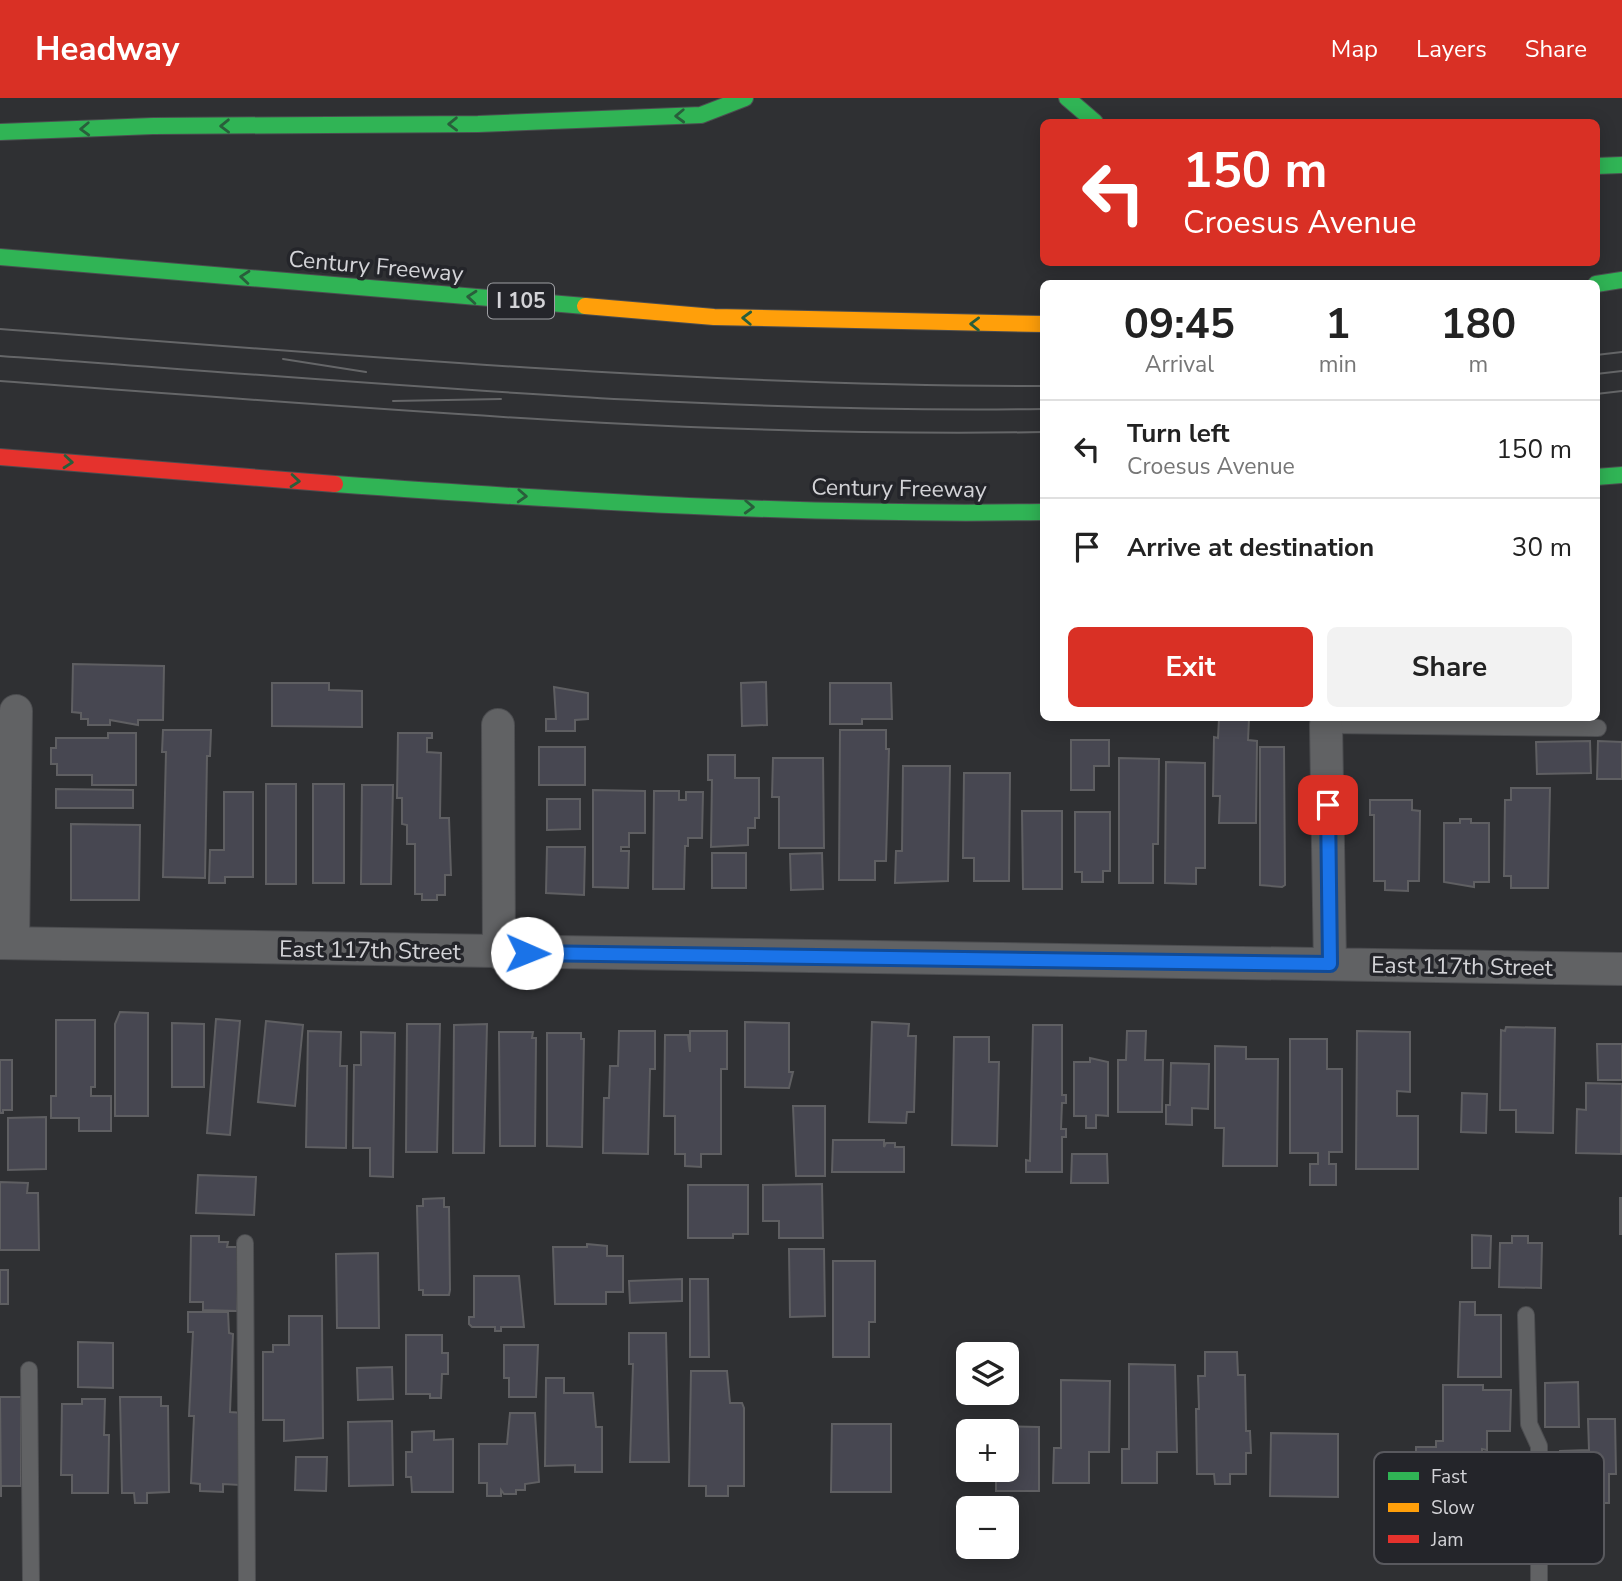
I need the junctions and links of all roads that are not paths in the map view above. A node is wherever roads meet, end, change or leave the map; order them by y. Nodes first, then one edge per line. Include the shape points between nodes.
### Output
1 (745, 98) edge
2 (1067, 98) edge
3 (1092, 119) edge
4 (0, 132) edge
5 (1622, 165) edge
6 (1600, 166) edge
7 (0, 257) edge
8 (1622, 280) edge
9 (1600, 283) edge
10 (1040, 324) edge
11 (0, 457) edge
12 (1622, 474) edge
13 (1600, 477) edge
14 (1040, 512) edge
15 (16, 711) dead end
16 (498, 725) dead end
17 (1326, 725) joint
18 (1598, 728) dead end
19 (7, 943) edge
20 (499, 953) junction
21 (1330, 964) junction
22 (1622, 969) edge
23 (245, 1243) dead end
24 (1526, 1315) dead end
25 (29, 1370) dead end
26 (1539, 1452) edge
27 (31, 1581) edge
28 (247, 1581) edge

1 -> 4 highway via 701,115 478,124
2 - 3 highway
5 - 6 highway
10 -> 7 highway, Century Freeway / I 105 via 713,317
8 - 9 highway
11 -> 14 highway, Century Freeway via 354,486 654,504
12 - 13 highway
15 - 19 street
16 - 20 street
17 - 18 lane
17 - 21 street
19 - 20 street, East 117th Street
20 - 21 street, East 117th Street
21 - 22 street, East 117th Street
23 - 28 lane
24 - 26 lane via 1529,1424
25 - 27 lane

